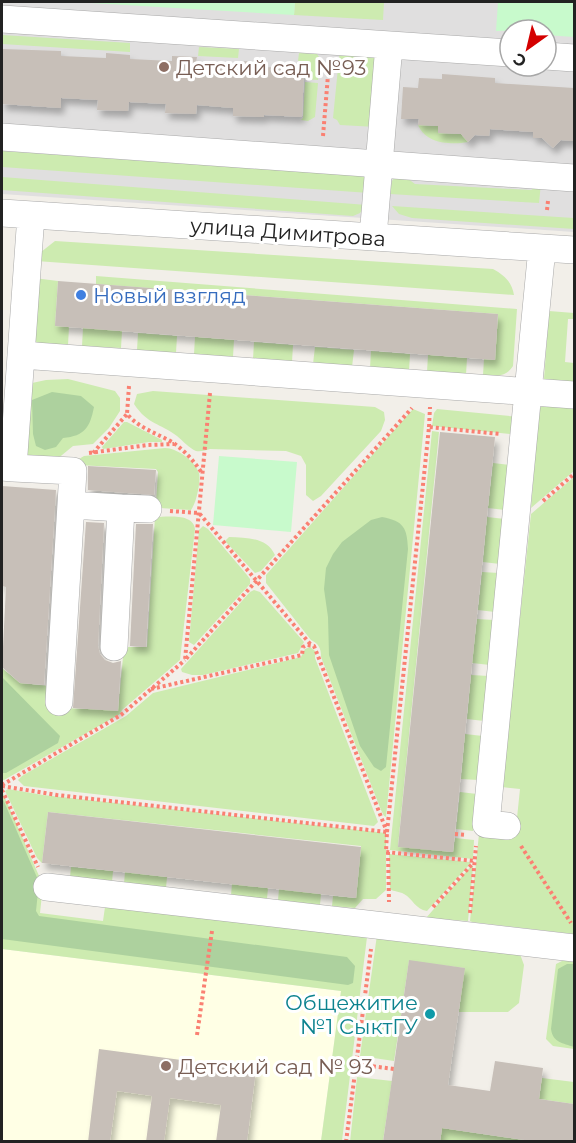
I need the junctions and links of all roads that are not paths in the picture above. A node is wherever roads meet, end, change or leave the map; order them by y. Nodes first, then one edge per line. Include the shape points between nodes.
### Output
1 (2, 19) edge
2 (389, 45) junction
3 (498, 52) edge
4 (558, 57) edge
5 (574, 58) edge
6 (2, 137) edge
7 (380, 164) junction
8 (574, 178) edge
9 (2, 213) edge
10 (31, 215) junction
11 (373, 237) junction
12 (542, 248) junction
13 (574, 250) edge
14 (21, 355) junction
15 (529, 392) junction
16 (574, 395) edge
17 (8, 468) edge
18 (71, 505) junction
19 (121, 508) junction
20 (148, 509) dead end
21 (114, 647) dead end
22 (59, 702) dead end
23 (507, 826) road end
24 (47, 887) road end
25 (574, 948) edge

1 - 2 street
2 - 3 street
2 - 7 street
4 - 5 street
6 - 7 street
7 - 8 street
7 - 11 street
9 - 10 street, улица Димитрова
10 - 11 street, улица Димитрова
10 - 14 street
11 - 12 street, улица Димитрова
12 - 13 street, улица Димитрова
12 - 15 street
14 - 15 street
14 - 17 street
15 - 16 street
15 - 23 street via 486,824
17 - 18 street via 73,471
18 - 19 street
18 - 22 street
19 - 20 street
19 - 21 street
24 - 25 street

